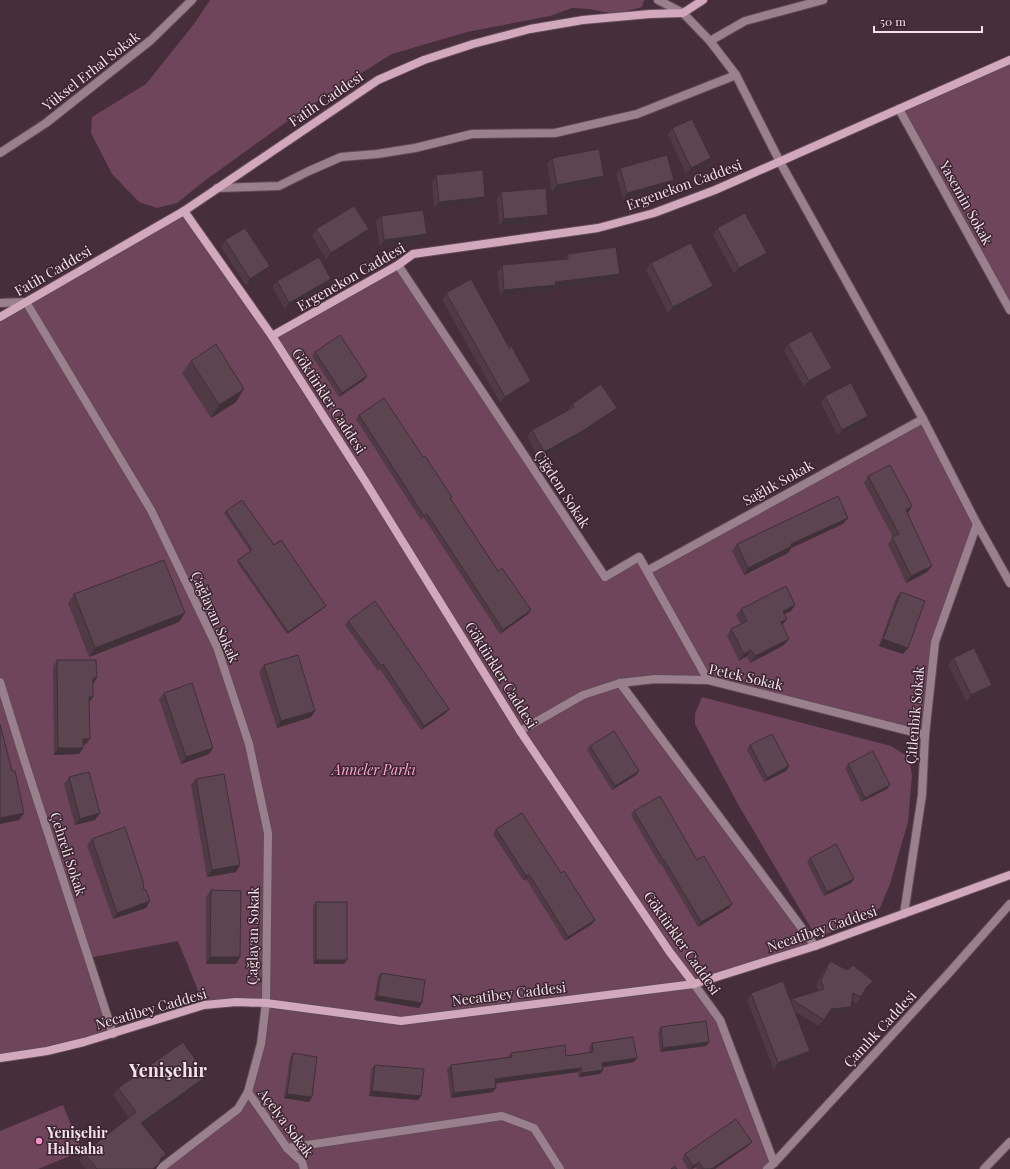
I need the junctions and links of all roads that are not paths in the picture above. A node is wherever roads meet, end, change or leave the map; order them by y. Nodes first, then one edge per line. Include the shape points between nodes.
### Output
1 (192, 0) edge
2 (658, 0) edge
3 (703, 0) edge
4 (824, 0) edge
5 (683, 13) junction
6 (710, 41) junction
7 (1010, 60) edge
8 (736, 75) junction
9 (899, 109) junction
10 (0, 153) edge
11 (780, 162) junction
12 (217, 188) junction
13 (184, 211) junction
14 (398, 264) junction
15 (26, 302) junction
16 (0, 303) edge
17 (1010, 310) edge
18 (0, 317) edge
19 (272, 336) junction
20 (923, 419) junction
21 (977, 524) junction
22 (647, 571) junction
23 (1010, 583) edge
24 (708, 680) junction
25 (0, 682) edge
26 (620, 683) junction
27 (520, 731) junction
28 (925, 735) junction
29 (1010, 875) edge
30 (1010, 904) edge
31 (904, 914) junction
32 (815, 946) junction
33 (694, 984) junction
34 (266, 1003) junction
35 (113, 1034) junction
36 (0, 1058) edge
37 (248, 1092) junction
38 (1010, 1142) edge
39 (287, 1148) junction
40 (774, 1163) junction
41 (160, 1169) edge
42 (304, 1169) edge
43 (560, 1169) edge
44 (767, 1169) edge
45 (984, 1169) edge

1 - 10 street, Yüksel Erhal Sokak via 151,40 46,123
2 - 5 street
3 - 5 street
4 - 6 street via 745,21
5 - 6 street
5 - 12 street, Fatih Caddesi via 583,20 530,29 424,60 378,80
6 - 8 street
7 - 9 street, Ergenekon Caddesi
8 - 11 street
8 - 12 street via 638,114 555,133 472,134 415,148 341,158 309,170 279,186
9 - 11 street, Ergenekon Caddesi
9 - 17 street, Yasemin Sokak
11 - 14 street, Ergenekon Caddesi via 715,190 640,217 598,228 413,254
11 - 20 street
12 - 13 street, Fatih Caddesi
13 - 15 street, Fatih Caddesi
13 - 19 street, Göktürkler Caddesi
14 - 19 street, Ergenekon Caddesi
14 - 22 street, Çiğdem Sokak via 605,577 639,557
15 - 16 street
15 - 18 street, Fatih Caddesi
15 - 34 street, Çağlayan Sokak via 151,510 217,647 250,744 268,834
19 - 27 street, Göktürkler Caddesi
20 - 21 street
20 - 22 street, Sağlık Sokak
21 - 23 street
21 - 28 street, Çitlenbik Sokak via 934,642
22 - 24 street, Çiğdem Sokak
24 - 26 street, Petek Sokak via 655,679
24 - 28 street, Petek Sokak
25 - 35 street, Çehreli Sokak
26 - 27 street, Petek Sokak via 583,695
26 - 32 street
27 - 33 street, Göktürkler Caddesi
28 - 31 street, Çitlenbik Sokak via 922,795
29 - 31 street, Necatibey Caddesi
30 - 40 street, Çamlık Caddesi
31 - 32 street, Necatibey Caddesi
32 - 33 street, Necatibey Caddesi
33 - 34 street, Necatibey Caddesi via 401,1021
33 - 40 street, Göktürkler Caddesi via 720,1020
34 - 35 street, Necatibey Caddesi via 204,1005
34 - 37 street, Çağlayan Sokak via 261,1044
35 - 36 street, Necatibey Caddesi via 47,1051
37 - 39 street, Açelya Sokak
37 - 41 street, Çağlayan Sokak via 238,1109
38 - 45 street
39 - 42 street, Açelya Sokak via 302,1162
39 - 43 street via 502,1116 534,1128
40 - 44 street, Çamlık Caddesi

